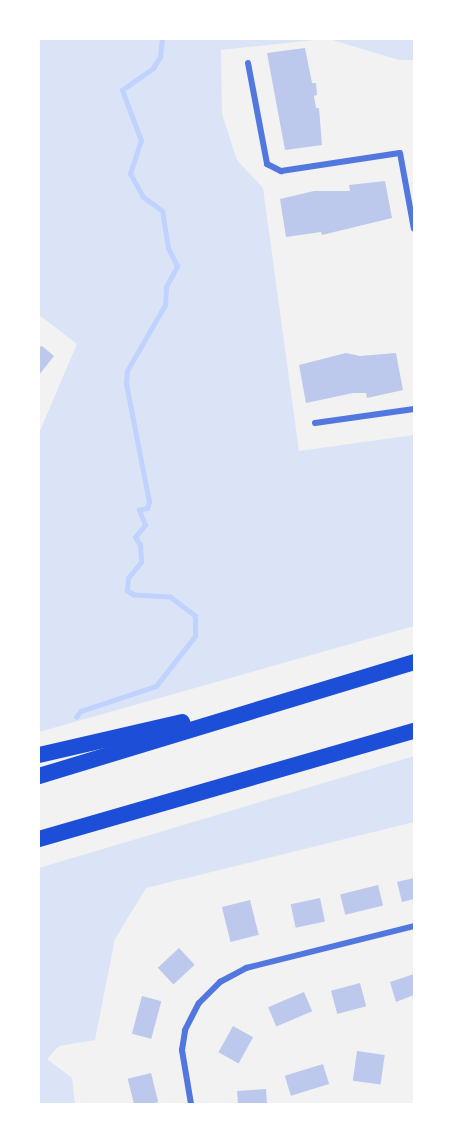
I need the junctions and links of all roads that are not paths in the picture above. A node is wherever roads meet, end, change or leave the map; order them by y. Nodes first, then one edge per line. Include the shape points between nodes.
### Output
1 (248, 63) dead end
2 (412, 207) edge
3 (414, 229) edge
4 (414, 409) edge
5 (315, 423) dead end
6 (414, 662) edge
7 (318, 691) junction
8 (414, 731) edge
9 (39, 754) edge
10 (39, 776) edge
11 (39, 839) edge
12 (414, 926) edge
13 (191, 1104) edge

1 - 2 street via 267,164 281,171 400,153
2 - 3 street
4 - 5 street
6 - 7 highway
7 - 9 highway
7 - 10 highway
8 - 11 highway
12 - 13 street via 246,968 220,982 199,1002 185,1030 182,1050

